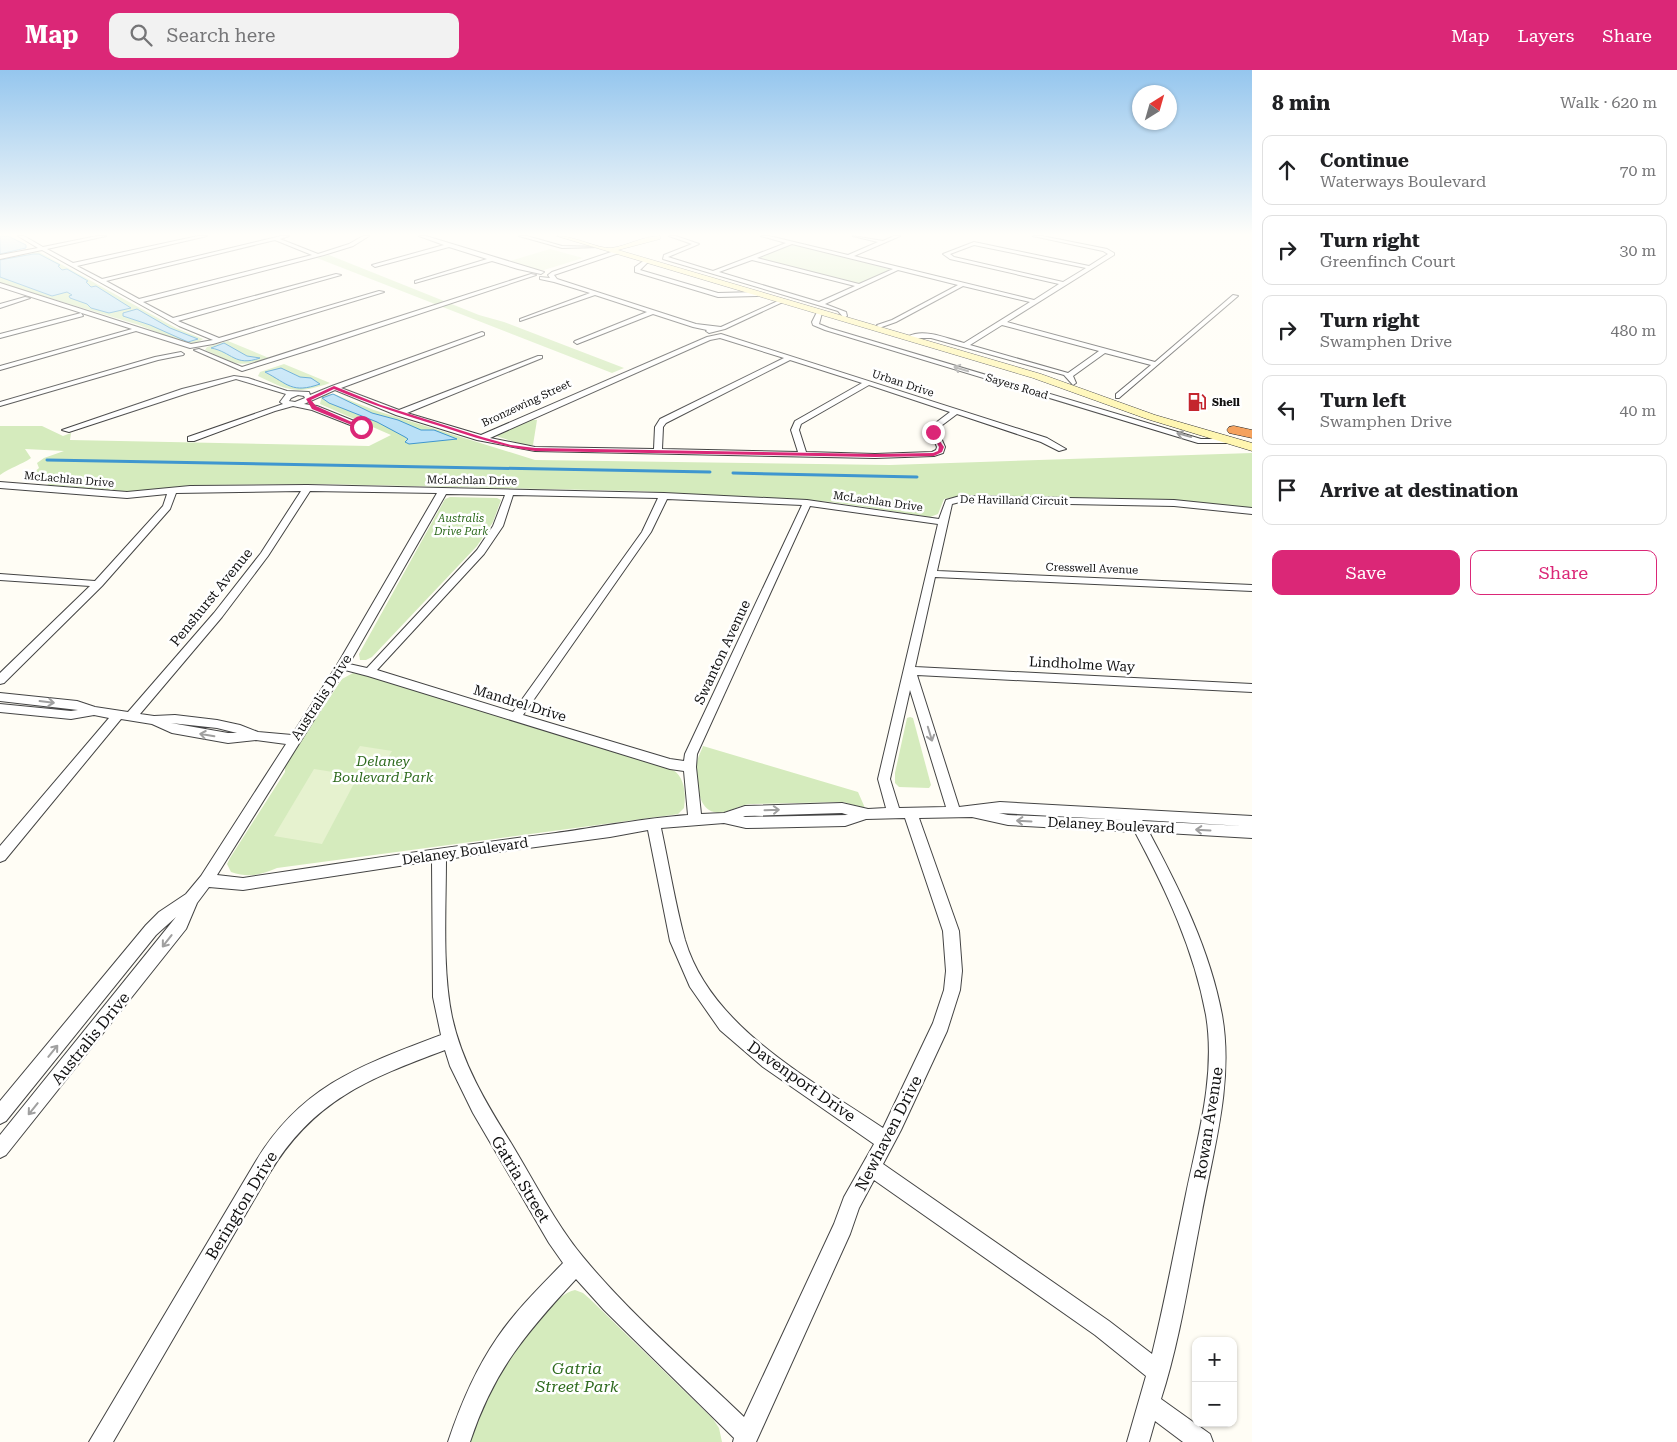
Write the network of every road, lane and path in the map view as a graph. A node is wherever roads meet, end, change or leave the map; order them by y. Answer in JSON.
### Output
{"nodes":[{"id":1,"x":20,"y":300,"type":"edge"},
{"id":2,"x":33,"y":300,"type":"edge"},
{"id":3,"x":43,"y":300,"type":"edge"},
{"id":4,"x":143,"y":300,"type":"edge"},
{"id":5,"x":246,"y":300,"type":"edge"},
{"id":6,"x":354,"y":300,"type":"edge"},
{"id":7,"x":457,"y":300,"type":"edge"},
{"id":8,"x":466,"y":300,"type":"edge"},
{"id":9,"x":577,"y":300,"type":"edge"},
{"id":10,"x":617,"y":300,"type":"edge"},
{"id":11,"x":780,"y":300,"type":"edge"},
{"id":12,"x":782,"y":300,"type":"edge"},
{"id":13,"x":795,"y":300,"type":"edge"},
{"id":14,"x":834,"y":300,"type":"edge"},
{"id":15,"x":937,"y":300,"type":"edge"},
{"id":16,"x":1028,"y":300,"type":"edge"},
{"id":17,"x":1039,"y":300,"type":"edge"},
{"id":18,"x":1230,"y":300,"type":"edge"},
{"id":19,"x":139,"y":301,"type":"joint"},
{"id":20,"x":788,"y":302,"type":"junction"},
{"id":21,"x":1036,"y":302,"type":"junction"},
{"id":22,"x":0,"y":306,"type":"edge"},
{"id":23,"x":819,"y":308,"type":"junction"},
{"id":24,"x":653,"y":312,"type":"junction"},
{"id":25,"x":81,"y":315,"type":"junction"},
{"id":26,"x":844,"y":316,"type":"junction"},
{"id":27,"x":173,"y":320,"type":"junction"},
{"id":28,"x":522,"y":320,"type":"dead end"},
{"id":29,"x":1002,"y":323,"type":"junction"},
{"id":30,"x":695,"y":326,"type":"junction"},
{"id":31,"x":894,"y":326,"type":"junction"},
{"id":32,"x":876,"y":327,"type":"junction"},
{"id":33,"x":133,"y":331,"type":"junction"},
{"id":34,"x":707,"y":333,"type":"junction"},
{"id":35,"x":721,"y":333,"type":"junction"},
{"id":36,"x":482,"y":334,"type":"dead end"},
{"id":37,"x":0,"y":336,"type":"edge"},
{"id":38,"x":912,"y":336,"type":"junction"},
{"id":39,"x":215,"y":341,"type":"junction"},
{"id":40,"x":577,"y":342,"type":"dead end"},
{"id":41,"x":966,"y":345,"type":"junction"},
{"id":42,"x":194,"y":349,"type":"junction"},
{"id":43,"x":1105,"y":350,"type":"junction"},
{"id":44,"x":178,"y":351,"type":"junction"},
{"id":45,"x":540,"y":357,"type":"dead end"},
{"id":46,"x":790,"y":358,"type":"junction"},
{"id":47,"x":1155,"y":364,"type":"junction"},
{"id":48,"x":0,"y":368,"type":"edge"},
{"id":49,"x":241,"y":369,"type":"junction"},
{"id":50,"x":227,"y":374,"type":"junction"},
{"id":51,"x":250,"y":374,"type":"junction"},
{"id":52,"x":236,"y":378,"type":"junction"},
{"id":53,"x":1071,"y":379,"type":"junction"},
{"id":54,"x":256,"y":382,"type":"junction"},
{"id":55,"x":868,"y":383,"type":"junction"},
{"id":56,"x":199,"y":387,"type":"junction"},
{"id":57,"x":334,"y":388,"type":"junction"},
{"id":58,"x":277,"y":390,"type":"junction"},
{"id":59,"x":294,"y":394,"type":"junction"},
{"id":60,"x":1119,"y":396,"type":"junction"},
{"id":61,"x":307,"y":397,"type":"junction"},
{"id":62,"x":284,"y":399,"type":"junction"},
{"id":63,"x":0,"y":404,"type":"edge"},
{"id":64,"x":293,"y":404,"type":"junction"},
{"id":65,"x":314,"y":408,"type":"junction"},
{"id":66,"x":272,"y":409,"type":"junction"},
{"id":67,"x":956,"y":412,"type":"junction"},
{"id":68,"x":400,"y":413,"type":"junction"},
{"id":69,"x":66,"y":430,"type":"dead end"},
{"id":70,"x":363,"y":431,"type":"dead end"},
{"id":71,"x":1252,"y":435,"type":"edge"},
{"id":72,"x":1233,"y":436,"type":"junction"},
{"id":73,"x":480,"y":438,"type":"junction"},
{"id":74,"x":191,"y":439,"type":"dead end"},
{"id":75,"x":1252,"y":447,"type":"edge"},
{"id":76,"x":1062,"y":449,"type":"dead end"},
{"id":77,"x":658,"y":451,"type":"junction"},
{"id":78,"x":803,"y":454,"type":"junction"},
{"id":79,"x":0,"y":485,"type":"edge"},
{"id":80,"x":307,"y":488,"type":"junction"},
{"id":81,"x":172,"y":491,"type":"junction"},
{"id":82,"x":443,"y":491,"type":"junction"},
{"id":83,"x":510,"y":492,"type":"junction"},
{"id":84,"x":664,"y":496,"type":"junction"},
{"id":85,"x":807,"y":503,"type":"junction"},
{"id":86,"x":1252,"y":511,"type":"edge"},
{"id":87,"x":943,"y":522,"type":"junction"},
{"id":88,"x":931,"y":574,"type":"junction"},
{"id":89,"x":0,"y":577,"type":"edge"},
{"id":90,"x":98,"y":584,"type":"junction"},
{"id":91,"x":1252,"y":588,"type":"edge"},
{"id":92,"x":342,"y":666,"type":"junction"},
{"id":93,"x":910,"y":671,"type":"junction"},
{"id":94,"x":369,"y":672,"type":"junction"},
{"id":95,"x":0,"y":680,"type":"edge"},
{"id":96,"x":1252,"y":688,"type":"edge"},
{"id":97,"x":0,"y":697,"type":"edge"},
{"id":98,"x":901,"y":707,"type":"junction"},
{"id":99,"x":0,"y":708,"type":"edge"},
{"id":100,"x":922,"y":710,"type":"junction"},
{"id":101,"x":94,"y":711,"type":"junction"},
{"id":102,"x":124,"y":716,"type":"junction"},
{"id":103,"x":515,"y":717,"type":"junction"},
{"id":104,"x":294,"y":740,"type":"junction"},
{"id":105,"x":690,"y":767,"type":"junction"},
{"id":106,"x":954,"y":812,"type":"junction"},
{"id":107,"x":902,"y":813,"type":"junction"},
{"id":108,"x":695,"y":820,"type":"junction"},
{"id":109,"x":1136,"y":821,"type":"junction"},
{"id":110,"x":1252,"y":821,"type":"edge"},
{"id":111,"x":653,"y":823,"type":"junction"},
{"id":112,"x":1252,"y":832,"type":"edge"},
{"id":113,"x":439,"y":854,"type":"junction"},
{"id":114,"x":0,"y":856,"type":"edge"},
{"id":115,"x":206,"y":880,"type":"junction"},
{"id":116,"x":191,"y":899,"type":"junction"},
{"id":117,"x":450,"y":1040,"type":"junction"},
{"id":118,"x":0,"y":1115,"type":"edge"},
{"id":119,"x":886,"y":1141,"type":"junction"},
{"id":120,"x":0,"y":1149,"type":"edge"},
{"id":121,"x":872,"y":1167,"type":"junction"},
{"id":122,"x":576,"y":1264,"type":"junction"},
{"id":123,"x":1158,"y":1372,"type":"junction"},
{"id":124,"x":1149,"y":1403,"type":"junction"},
{"id":125,"x":746,"y":1439,"type":"edge"},
{"id":126,"x":100,"y":1442,"type":"edge"},
{"id":127,"x":459,"y":1442,"type":"edge"},
{"id":128,"x":1138,"y":1442,"type":"edge"},
{"id":129,"x":1202,"y":1442,"type":"edge"}],
"edges":[{"from":1,"to":22,"type":"street"},
{"from":2,"to":25,"type":"street"},
{"from":3,"to":42,"type":"street"},
{"from":4,"to":19,"type":"street"},
{"from":5,"to":27,"type":"street"},
{"from":6,"to":39,"type":"street"},
{"from":7,"to":49,"type":"street"},
{"from":8,"to":51,"type":"street"},
{"from":9,"to":28,"type":"street"},
{"from":10,"to":24,"type":"street","name":"Urban Drive"},
{"from":11,"to":20,"type":"main road","name":"Sayers Road"},
{"from":12,"to":20,"type":"main road","name":"Sayers Road"},
{"from":13,"to":23,"type":"street","name":"Sayers Road"},
{"from":14,"to":23,"type":"street"},
{"from":15,"to":31,"type":"street"},
{"from":16,"to":21,"type":"street"},
{"from":17,"to":21,"type":"street"},
{"from":18,"to":47,"type":"street"},
{"from":19,"to":27,"type":"street"},
{"from":20,"to":23,"type":"main road","name":"Sayers Road"},
{"from":20,"to":26,"type":"main road","name":"Sayers Road"},
{"from":20,"to":35,"type":"street","name":"Bronzewing Street"},
{"from":20,"to":35,"type":"street","name":"Bronzewing Street"},
{"from":21,"to":29,"type":"street"},
{"from":23,"to":26,"type":"street","name":"Sayers Road"},
{"from":23,"to":32,"type":"main road","name":"Sayers Road"},
{"from":72,"to":23,"type":"street","name":"Sayers Road","one_way":true},
{"from":24,"to":30,"type":"street","name":"Urban Drive"},
{"from":24,"to":40,"type":"street"},
{"from":25,"to":33,"type":"street"},
{"from":25,"to":37,"type":"street"},
{"from":26,"to":32,"type":"main road","name":"Sayers Road"},
{"from":27,"to":39,"type":"street"},
{"from":29,"to":41,"type":"street"},
{"from":29,"to":43,"type":"street"},
{"from":30,"to":34,"type":"street","name":"Urban Drive"},
{"from":30,"to":35,"type":"street","name":"Urban Drive"},
{"from":31,"to":32,"type":"main road","name":"Sayers Road"},
{"from":31,"to":38,"type":"main road","name":"Sayers Road"},
{"from":32,"to":72,"type":"main road","name":"Sayers Road"},
{"from":33,"to":44,"type":"street"},
{"from":33,"to":48,"type":"street"},
{"from":34,"to":35,"type":"street","name":"Urban Drive"},
{"from":34,"to":73,"type":"street","name":"Bronzewing Street"},
{"from":35,"to":46,"type":"street","name":"Urban Drive"},
{"from":35,"to":73,"type":"street","name":"Bronzewing Street"},
{"from":36,"to":57,"type":"street"},
{"from":38,"to":41,"type":"street","name":"Sayers Road"},
{"from":38,"to":53,"type":"main road","name":"Sayers Road"},
{"from":39,"to":42,"type":"street"},
{"from":41,"to":53,"type":"street","name":"Sayers Road"},
{"from":42,"to":44,"type":"street"},
{"from":42,"to":49,"type":"street"},
{"from":42,"to":50,"type":"street"},
{"from":43,"to":47,"type":"street"},
{"from":43,"to":53,"type":"street"},
{"from":44,"to":63,"type":"street"},
{"from":45,"to":68,"type":"street"},
{"from":46,"to":55,"type":"street","name":"Urban Drive"},
{"from":46,"to":77,"type":"street"},
{"from":47,"to":60,"type":"street"},
{"from":49,"to":50,"type":"street"},
{"from":49,"to":51,"type":"street"},
{"from":50,"to":52,"type":"street"},
{"from":50,"to":56,"type":"street"},
{"from":51,"to":52,"type":"street"},
{"from":51,"to":54,"type":"street"},
{"from":52,"to":54,"type":"street"},
{"from":52,"to":56,"type":"street"},
{"from":53,"to":60,"type":"main road","name":"Sayers Road"},
{"from":54,"to":58,"type":"street"},
{"from":55,"to":67,"type":"street","name":"Urban Drive"},
{"from":55,"to":78,"type":"street"},
{"from":56,"to":69,"type":"street"},
{"from":57,"to":61,"type":"street"},
{"from":57,"to":68,"type":"street"},
{"from":58,"to":59,"type":"street"},
{"from":58,"to":62,"type":"street"},
{"from":59,"to":61,"type":"street"},
{"from":59,"to":62,"type":"street"},
{"from":60,"to":72,"type":"main road","name":"Sayers Road"},
{"from":61,"to":64,"type":"street"},
{"from":61,"to":65,"type":"street"},
{"from":62,"to":64,"type":"street"},
{"from":62,"to":66,"type":"street"},
{"from":64,"to":65,"type":"street"},
{"from":64,"to":66,"type":"street"},
{"from":65,"to":70,"type":"street"},
{"from":66,"to":74,"type":"street"},
{"from":67,"to":76,"type":"street","name":"Urban Drive"},
{"from":67,"to":78,"type":"street"},
{"from":68,"to":73,"type":"street"},
{"from":71,"to":72,"type":"highway"},
{"from":72,"to":75,"type":"main road","name":"Sayers Road"},
{"from":73,"to":77,"type":"street"},
{"from":77,"to":78,"type":"street"},
{"from":79,"to":81,"type":"street","name":"McLachlan Drive"},
{"from":80,"to":81,"type":"street","name":"McLachlan Drive"},
{"from":80,"to":82,"type":"street","name":"McLachlan Drive"},
{"from":80,"to":102,"type":"street","name":"Penshurst Avenue"},
{"from":81,"to":90,"type":"street"},
{"from":82,"to":83,"type":"street","name":"McLachlan Drive"},
{"from":82,"to":92,"type":"street","name":"Australis Drive"},
{"from":83,"to":84,"type":"street","name":"McLachlan Drive"},
{"from":83,"to":94,"type":"street"},
{"from":84,"to":85,"type":"street","name":"McLachlan Drive"},
{"from":84,"to":103,"type":"street"},
{"from":85,"to":87,"type":"street","name":"McLachlan Drive"},
{"from":85,"to":105,"type":"street","name":"Swanton Avenue"},
{"from":86,"to":87,"type":"street","name":"De Havilland Circuit"},
{"from":87,"to":88,"type":"street","name":"De Havilland Circuit"},
{"from":88,"to":91,"type":"street","name":"Cresswell Avenue"},
{"from":88,"to":93,"type":"street","name":"De Havilland Circuit"},
{"from":89,"to":90,"type":"street"},
{"from":90,"to":95,"type":"street"},
{"from":92,"to":94,"type":"street","name":"Mandrel Drive"},
{"from":92,"to":104,"type":"street","name":"Australis Drive"},
{"from":93,"to":96,"type":"street","name":"Lindholme Way"},
{"from":93,"to":98,"type":"street","name":"De Havilland Circuit"},
{"from":93,"to":100,"type":"street","name":"De Havilland Circuit"},
{"from":94,"to":103,"type":"street","name":"Mandrel Drive"},
{"from":97,"to":101,"type":"street","one_way":true},
{"from":98,"to":100,"type":"street"},
{"from":98,"to":107,"type":"street","name":"De Havilland Circuit"},
{"from":99,"to":101,"type":"street"},
{"from":100,"to":106,"type":"street","name":"De Havilland Circuit","one_way":true},
{"from":101,"to":102,"type":"street"},
{"from":102,"to":104,"type":"street"},
{"from":102,"to":114,"type":"street","name":"Penshurst Avenue"},
{"from":103,"to":105,"type":"street","name":"Mandrel Drive"},
{"from":104,"to":115,"type":"street","name":"Australis Drive"},
{"from":105,"to":108,"type":"street","name":"Swanton Avenue"},
{"from":106,"to":107,"type":"street","name":"Delaney Boulevard"},
{"from":106,"to":109,"type":"street","name":"Delaney Boulevard"},
{"from":107,"to":108,"type":"street","name":"Delaney Boulevard"},
{"from":107,"to":119,"type":"street","name":"Newhaven Drive"},
{"from":108,"to":111,"type":"street","name":"Delaney Boulevard"},
{"from":109,"to":110,"type":"street","name":"Delaney Boulevard"},
{"from":112,"to":109,"type":"street","name":"Delaney Boulevard","one_way":true},
{"from":109,"to":123,"type":"street","name":"Rowan Avenue"},
{"from":111,"to":113,"type":"street","name":"Delaney Boulevard"},
{"from":111,"to":119,"type":"street","name":"Davenport Drive"},
{"from":113,"to":115,"type":"street","name":"Delaney Boulevard"},
{"from":113,"to":117,"type":"street","name":"Gatria Street"},
{"from":115,"to":116,"type":"street","name":"Australis Drive"},
{"from":118,"to":116,"type":"street","name":"Australis Drive","one_way":true},
{"from":116,"to":120,"type":"street","name":"Australis Drive","one_way":true},
{"from":117,"to":122,"type":"street","name":"Gatria Street"},
{"from":117,"to":126,"type":"street","name":"Berington Drive"},
{"from":119,"to":121,"type":"street","name":"Newhaven Drive"},
{"from":121,"to":123,"type":"street"},
{"from":121,"to":125,"type":"street","name":"Newhaven Drive"},
{"from":122,"to":125,"type":"street","name":"Gatria Street"},
{"from":122,"to":127,"type":"street"},
{"from":123,"to":124,"type":"street","name":"Rowan Avenue"},
{"from":124,"to":128,"type":"street","name":"Rowan Avenue"},
{"from":124,"to":129,"type":"street"}]}
